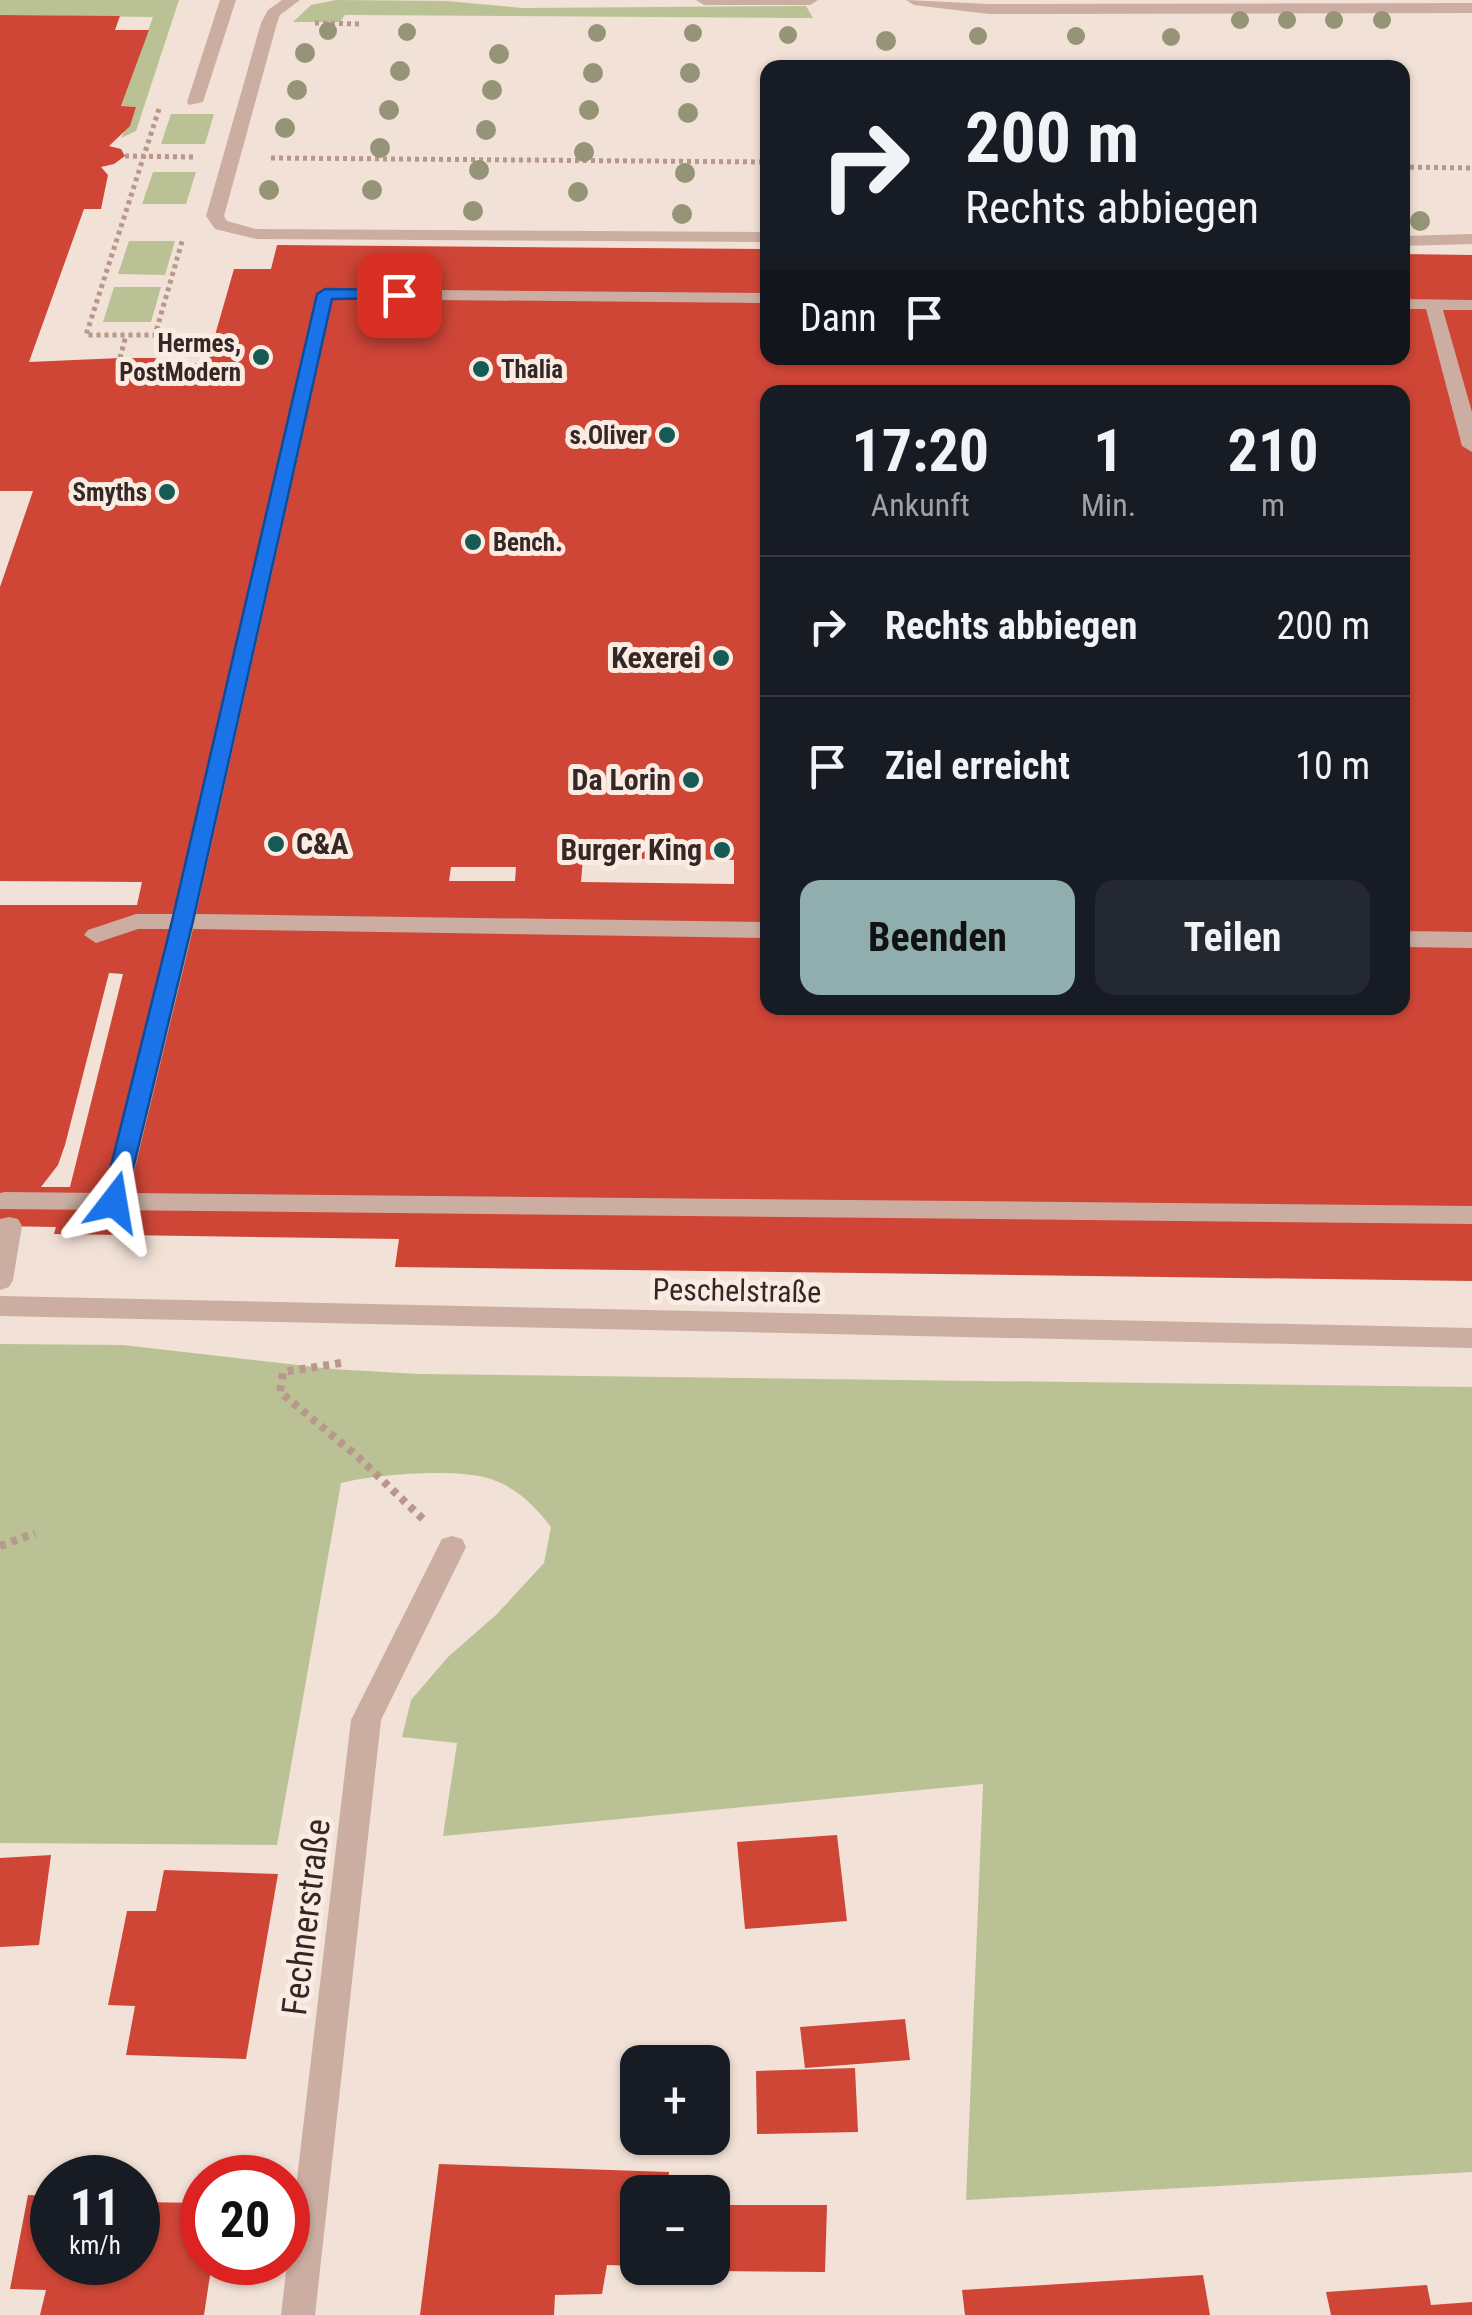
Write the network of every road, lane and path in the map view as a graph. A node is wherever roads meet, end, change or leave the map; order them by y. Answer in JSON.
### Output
{"nodes":[{"id":1,"x":228,"y":0,"type":"edge"},
{"id":2,"x":292,"y":0,"type":"edge"},
{"id":3,"x":704,"y":0,"type":"edge"},
{"id":4,"x":810,"y":0,"type":"edge"},
{"id":5,"x":914,"y":0,"type":"edge"},
{"id":6,"x":1472,"y":8,"type":"edge"},
{"id":7,"x":195,"y":102,"type":"dead end"},
{"id":8,"x":161,"y":104,"type":"dead end"},
{"id":9,"x":125,"y":156,"type":"dead end"},
{"id":10,"x":142,"y":156,"type":"junction"},
{"id":11,"x":230,"y":158,"type":"junction"},
{"id":12,"x":760,"y":162,"type":"edge"},
{"id":13,"x":1410,"y":167,"type":"edge"},
{"id":14,"x":1472,"y":168,"type":"edge"},
{"id":15,"x":184,"y":235,"type":"dead end"},
{"id":16,"x":760,"y":237,"type":"edge"},
{"id":17,"x":1472,"y":239,"type":"edge"},
{"id":18,"x":1410,"y":241,"type":"edge"},
{"id":19,"x":760,"y":298,"type":"edge"},
{"id":20,"x":1410,"y":304,"type":"edge"},
{"id":21,"x":1433,"y":304,"type":"junction"},
{"id":22,"x":1472,"y":305,"type":"edge"},
{"id":23,"x":126,"y":336,"type":"junction"},
{"id":24,"x":120,"y":358,"type":"dead end"},
{"id":25,"x":1472,"y":446,"type":"edge"},
{"id":26,"x":183,"y":921,"type":"junction"},
{"id":27,"x":760,"y":930,"type":"edge"},
{"id":28,"x":96,"y":936,"type":"dead end"},
{"id":29,"x":1410,"y":939,"type":"edge"},
{"id":30,"x":1472,"y":940,"type":"edge"},
{"id":31,"x":114,"y":1202,"type":"junction"},
{"id":32,"x":1472,"y":1215,"type":"edge"},
{"id":33,"x":0,"y":1280,"type":"edge"},
{"id":34,"x":0,"y":1306,"type":"edge"},
{"id":35,"x":1472,"y":1338,"type":"edge"},
{"id":36,"x":341,"y":1363,"type":"dead end"},
{"id":37,"x":35,"y":1533,"type":"dead end"},
{"id":38,"x":0,"y":1546,"type":"edge"},
{"id":39,"x":452,"y":1547,"type":"joint"},
{"id":40,"x":298,"y":2315,"type":"edge"}],
"edges":[{"from":1,"to":7,"type":"street"},
{"from":2,"to":11,"type":"street"},
{"from":3,"to":4,"type":"street"},
{"from":5,"to":6,"type":"street"},
{"from":8,"to":10,"type":"path"},
{"from":9,"to":10,"type":"path"},
{"from":10,"to":11,"type":"path"},
{"from":10,"to":23,"type":"path"},
{"from":11,"to":12,"type":"path"},
{"from":11,"to":16,"type":"street"},
{"from":13,"to":14,"type":"path"},
{"from":15,"to":23,"type":"path"},
{"from":17,"to":18,"type":"street"},
{"from":19,"to":26,"type":"street"},
{"from":20,"to":21,"type":"street"},
{"from":21,"to":22,"type":"street"},
{"from":21,"to":25,"type":"street"},
{"from":23,"to":24,"type":"path"},
{"from":26,"to":27,"type":"street"},
{"from":26,"to":28,"type":"street"},
{"from":26,"to":31,"type":"street"},
{"from":29,"to":30,"type":"street"},
{"from":31,"to":32,"type":"street"},
{"from":31,"to":33,"type":"street"},
{"from":34,"to":35,"type":"street","name":"Peschelstraße"},
{"from":36,"to":39,"type":"path"},
{"from":37,"to":38,"type":"path"},
{"from":39,"to":40,"type":"street","name":"Fechnerstraße"}]}
